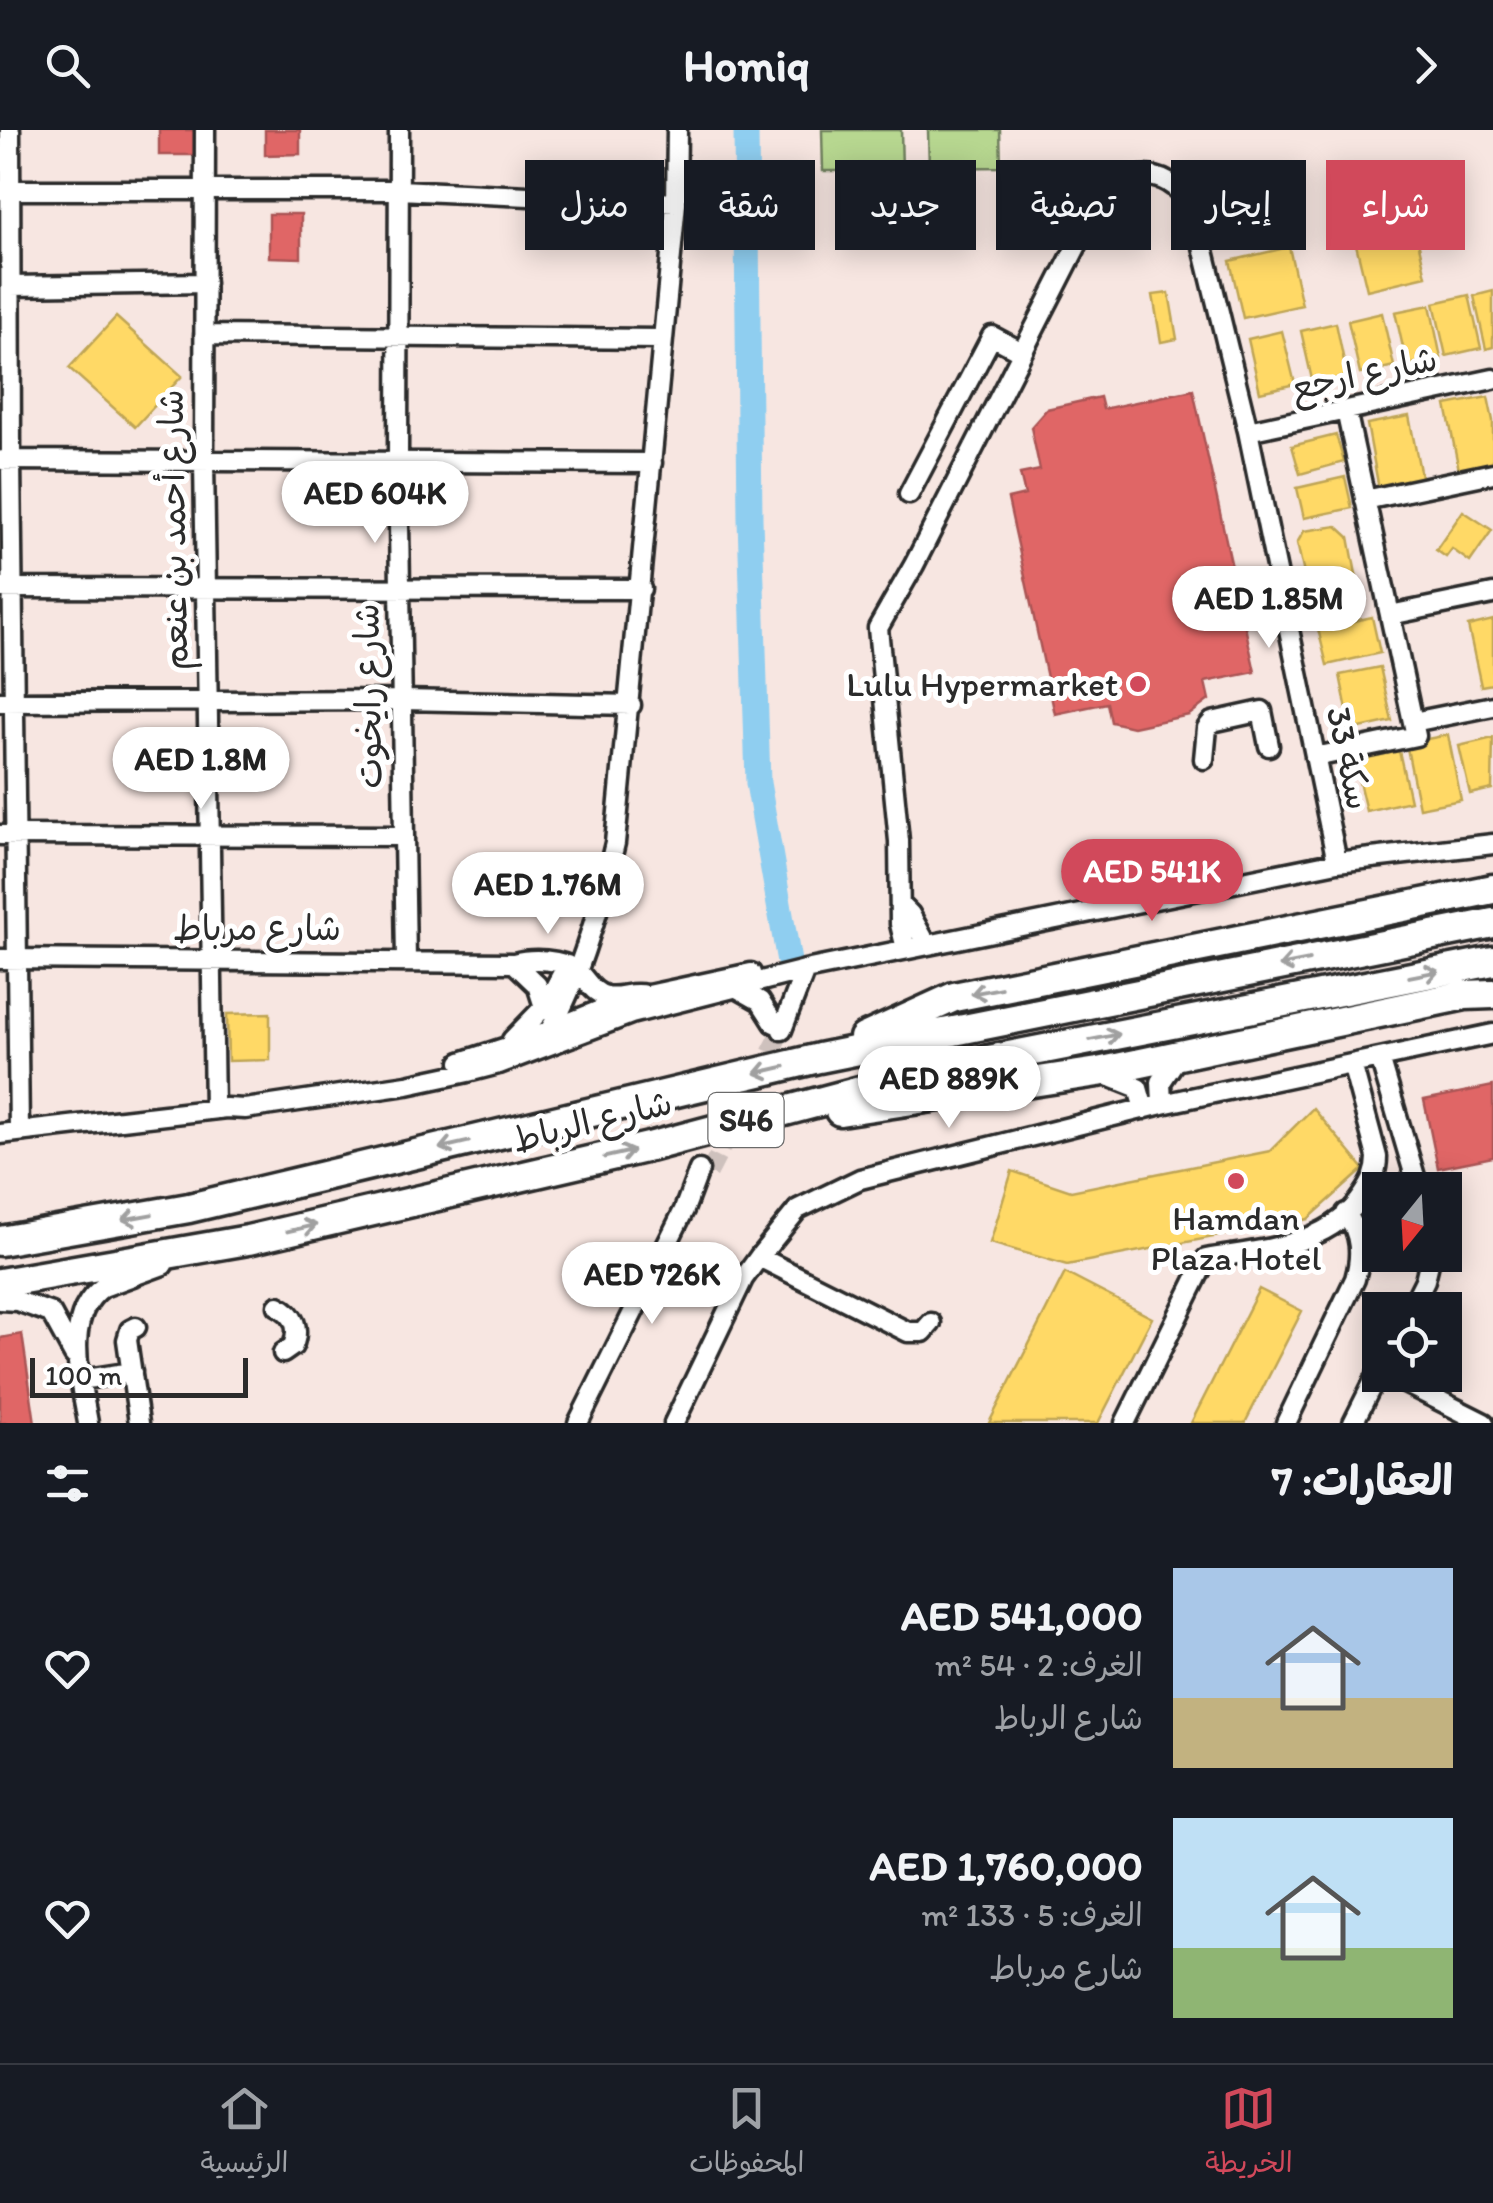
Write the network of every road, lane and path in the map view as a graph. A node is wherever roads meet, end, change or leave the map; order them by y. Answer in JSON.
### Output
{"nodes":[{"id":1,"x":10,"y":130,"type":"edge"},
{"id":2,"x":205,"y":130,"type":"edge"},
{"id":3,"x":399,"y":130,"type":"edge"},
{"id":4,"x":677,"y":130,"type":"edge"},
{"id":5,"x":5,"y":190,"type":"edge"},
{"id":6,"x":205,"y":190,"type":"junction"},
{"id":7,"x":399,"y":190,"type":"junction"},
{"id":8,"x":676,"y":204,"type":"junction"},
{"id":9,"x":205,"y":283,"type":"junction"},
{"id":10,"x":11,"y":286,"type":"junction"},
{"id":11,"x":204,"y":335,"type":"junction"},
{"id":12,"x":398,"y":336,"type":"junction"},
{"id":13,"x":6,"y":339,"type":"edge"},
{"id":14,"x":661,"y":339,"type":"junction"},
{"id":15,"x":1022,"y":352,"type":"junction"},
{"id":16,"x":1493,"y":379,"type":"edge"},
{"id":17,"x":1346,"y":410,"type":"junction"},
{"id":18,"x":1248,"y":431,"type":"junction"},
{"id":19,"x":5,"y":460,"type":"edge"},
{"id":20,"x":204,"y":461,"type":"junction"},
{"id":21,"x":398,"y":462,"type":"junction"},
{"id":22,"x":652,"y":463,"type":"junction"},
{"id":23,"x":1493,"y":473,"type":"edge"},
{"id":24,"x":910,"y":494,"type":"dead end"},
{"id":25,"x":1366,"y":500,"type":"junction"},
{"id":26,"x":6,"y":588,"type":"edge"},
{"id":27,"x":205,"y":588,"type":"junction"},
{"id":28,"x":400,"y":589,"type":"junction"},
{"id":29,"x":642,"y":590,"type":"junction"},
{"id":30,"x":1493,"y":594,"type":"edge"},
{"id":31,"x":1390,"y":615,"type":"junction"},
{"id":32,"x":402,"y":700,"type":"junction"},
{"id":33,"x":208,"y":701,"type":"junction"},
{"id":34,"x":8,"y":702,"type":"edge"},
{"id":35,"x":631,"y":705,"type":"junction"},
{"id":36,"x":1493,"y":706,"type":"edge"},
{"id":37,"x":1413,"y":722,"type":"junction"},
{"id":38,"x":1268,"y":746,"type":"dead end"},
{"id":39,"x":1316,"y":757,"type":"junction"},
{"id":40,"x":1204,"y":759,"type":"dead end"},
{"id":41,"x":8,"y":835,"type":"edge"},
{"id":42,"x":208,"y":836,"type":"junction"},
{"id":43,"x":402,"y":836,"type":"junction"},
{"id":44,"x":1493,"y":844,"type":"edge"},
{"id":45,"x":1337,"y":862,"type":"junction"},
{"id":46,"x":1493,"y":889,"type":"edge"},
{"id":47,"x":900,"y":906,"type":"junction"},
{"id":48,"x":1493,"y":923,"type":"edge"},
{"id":49,"x":927,"y":945,"type":"junction"},
{"id":50,"x":906,"y":949,"type":"junction"},
{"id":51,"x":8,"y":959,"type":"edge"},
{"id":52,"x":211,"y":960,"type":"junction"},
{"id":53,"x":1493,"y":960,"type":"edge"},
{"id":54,"x":406,"y":961,"type":"junction"},
{"id":55,"x":514,"y":962,"type":"junction"},
{"id":56,"x":571,"y":968,"type":"junction"},
{"id":57,"x":798,"y":972,"type":"junction"},
{"id":58,"x":736,"y":988,"type":"junction"},
{"id":59,"x":1484,"y":993,"type":"edge"},
{"id":60,"x":645,"y":995,"type":"junction"},
{"id":61,"x":545,"y":1006,"type":"junction"},
{"id":62,"x":559,"y":1034,"type":"junction"},
{"id":63,"x":1493,"y":1034,"type":"edge"},
{"id":64,"x":494,"y":1052,"type":"junction"},
{"id":65,"x":1181,"y":1053,"type":"junction"},
{"id":66,"x":818,"y":1058,"type":"junction"},
{"id":67,"x":1380,"y":1058,"type":"junction"},
{"id":68,"x":1352,"y":1064,"type":"junction"},
{"id":69,"x":1098,"y":1072,"type":"junction"},
{"id":70,"x":1153,"y":1107,"type":"junction"},
{"id":71,"x":220,"y":1109,"type":"junction"},
{"id":72,"x":768,"y":1114,"type":"junction"},
{"id":73,"x":10,"y":1132,"type":"edge"},
{"id":74,"x":704,"y":1172,"type":"tunnel mouth"},
{"id":75,"x":1414,"y":1172,"type":"edge"},
{"id":76,"x":1346,"y":1214,"type":"junction"},
{"id":77,"x":0,"y":1240,"type":"edge"},
{"id":78,"x":248,"y":1240,"type":"junction"},
{"id":79,"x":759,"y":1257,"type":"junction"},
{"id":80,"x":0,"y":1284,"type":"edge"},
{"id":81,"x":0,"y":1300,"type":"edge"},
{"id":82,"x":278,"y":1306,"type":"dead end"},
{"id":83,"x":931,"y":1322,"type":"dead end"},
{"id":84,"x":136,"y":1327,"type":"dead end"},
{"id":85,"x":283,"y":1353,"type":"dead end"},
{"id":86,"x":79,"y":1372,"type":"junction"},
{"id":87,"x":132,"y":1372,"type":"junction"},
{"id":88,"x":1368,"y":1392,"type":"edge"},
{"id":89,"x":1423,"y":1392,"type":"edge"},
{"id":90,"x":88,"y":1423,"type":"edge"},
{"id":91,"x":139,"y":1423,"type":"edge"},
{"id":92,"x":578,"y":1423,"type":"edge"},
{"id":93,"x":674,"y":1423,"type":"edge"},
{"id":94,"x":1125,"y":1423,"type":"edge"},
{"id":95,"x":1286,"y":1423,"type":"edge"},
{"id":96,"x":1352,"y":1423,"type":"edge"},
{"id":97,"x":1484,"y":1423,"type":"edge"}],
"edges":[{"from":1,"to":5,"type":"street"},
{"from":2,"to":6,"type":"street","name":"شارع أحمد بن عنعم"},
{"from":3,"to":7,"type":"street","name":"شارع رايخوت"},
{"from":4,"to":8,"type":"street"},
{"from":5,"to":6,"type":"street"},
{"from":5,"to":10,"type":"street"},
{"from":6,"to":7,"type":"street"},
{"from":6,"to":9,"type":"street","name":"شارع أحمد بن عنعم"},
{"from":7,"to":8,"type":"street"},
{"from":7,"to":12,"type":"street","name":"شارع رايخوت"},
{"from":8,"to":14,"type":"street"},
{"from":9,"to":10,"type":"street"},
{"from":9,"to":11,"type":"street","name":"شارع أحمد بن عنعم"},
{"from":10,"to":13,"type":"street"},
{"from":11,"to":12,"type":"street"},
{"from":11,"to":20,"type":"street","name":"شارع أحمد بن عنعم"},
{"from":12,"to":14,"type":"street"},
{"from":12,"to":21,"type":"street","name":"شارع رايخوت"},
{"from":13,"to":19,"type":"street"},
{"from":14,"to":22,"type":"street"},
{"from":15,"to":18,"type":"street","name":"سكة 33"},
{"from":15,"to":24,"type":"street"},
{"from":15,"to":47,"type":"street","name":"سكة 33"},
{"from":16,"to":17,"type":"street","name":"شارع ارجع"},
{"from":17,"to":18,"type":"street","name":"شارع ارجع"},
{"from":17,"to":25,"type":"street"},
{"from":18,"to":39,"type":"street","name":"سكة 33"},
{"from":19,"to":20,"type":"street"},
{"from":19,"to":26,"type":"street"},
{"from":20,"to":21,"type":"street"},
{"from":20,"to":27,"type":"street","name":"شارع أحمد بن عنعم"},
{"from":21,"to":22,"type":"street"},
{"from":21,"to":28,"type":"street","name":"شارع رايخوت"},
{"from":22,"to":29,"type":"street"},
{"from":23,"to":25,"type":"street"},
{"from":25,"to":31,"type":"street"},
{"from":26,"to":27,"type":"street"},
{"from":26,"to":34,"type":"street"},
{"from":27,"to":28,"type":"street"},
{"from":27,"to":33,"type":"street","name":"شارع أحمد بن عنعم"},
{"from":28,"to":29,"type":"street"},
{"from":28,"to":32,"type":"street","name":"شارع رايخوت"},
{"from":29,"to":35,"type":"street"},
{"from":30,"to":31,"type":"street"},
{"from":31,"to":37,"type":"street"},
{"from":32,"to":33,"type":"street"},
{"from":32,"to":35,"type":"street"},
{"from":32,"to":43,"type":"street","name":"شارع رايخوت"},
{"from":33,"to":34,"type":"street"},
{"from":33,"to":42,"type":"street","name":"شارع أحمد بن عنعم"},
{"from":34,"to":41,"type":"street"},
{"from":35,"to":56,"type":"street"},
{"from":36,"to":37,"type":"street"},
{"from":37,"to":39,"type":"street"},
{"from":38,"to":40,"type":"street"},
{"from":39,"to":45,"type":"street","name":"سكة 33"},
{"from":41,"to":42,"type":"street"},
{"from":41,"to":51,"type":"street"},
{"from":42,"to":43,"type":"street"},
{"from":42,"to":52,"type":"street","name":"شارع أحمد بن عنعم"},
{"from":43,"to":54,"type":"street","name":"شارع رايخوت"},
{"from":44,"to":45,"type":"street"},
{"from":45,"to":49,"type":"street"},
{"from":46,"to":66,"type":"highway","one_way":true},
{"from":47,"to":49,"type":"street"},
{"from":47,"to":50,"type":"street","name":"سكة 33"},
{"from":48,"to":66,"type":"highway","name":"شارع الرباط","number":"S46","one_way":true},
{"from":49,"to":50,"type":"street"},
{"from":50,"to":57,"type":"street"},
{"from":51,"to":52,"type":"street","name":"شارع مرباط"},
{"from":51,"to":73,"type":"street"},
{"from":52,"to":54,"type":"street","name":"شارع مرباط"},
{"from":52,"to":71,"type":"street","name":"شارع أحمد بن عنعم"},
{"from":72,"to":53,"type":"highway","name":"شارع الرباط","number":"S46","one_way":true},
{"from":54,"to":55,"type":"street","name":"شارع مرباط"},
{"from":55,"to":56,"type":"street","name":"شارع مرباط"},
{"from":55,"to":61,"type":"street"},
{"from":56,"to":60,"type":"street"},
{"from":56,"to":61,"type":"street"},
{"from":56,"to":62,"type":"street"},
{"from":57,"to":58,"type":"street"},
{"from":57,"to":58,"type":"street"},
{"from":57,"to":60,"type":"street"},
{"from":58,"to":62,"type":"street"},
{"from":59,"to":65,"type":"highway"},
{"from":60,"to":62,"type":"street"},
{"from":61,"to":62,"type":"street"},
{"from":61,"to":64,"type":"street"},
{"from":62,"to":64,"type":"street"},
{"from":62,"to":71,"type":"street"},
{"from":63,"to":67,"type":"street"},
{"from":64,"to":71,"type":"street"},
{"from":65,"to":69,"type":"highway"},
{"from":65,"to":70,"type":"street"},
{"from":66,"to":77,"type":"highway","name":"شارع الرباط","number":"S46","one_way":true},
{"from":67,"to":68,"type":"street"},
{"from":67,"to":75,"type":"street"},
{"from":68,"to":70,"type":"street"},
{"from":68,"to":76,"type":"street"},
{"from":69,"to":70,"type":"street"},
{"from":69,"to":72,"type":"highway"},
{"from":70,"to":79,"type":"street"},
{"from":71,"to":73,"type":"street"},
{"from":78,"to":72,"type":"highway","name":"شارع الرباط","number":"S46","one_way":true},
{"from":74,"to":92,"type":"street"},
{"from":76,"to":94,"type":"street"},
{"from":76,"to":95,"type":"street"},
{"from":78,"to":80,"type":"highway","name":"شارع الرباط","number":"S46"},
{"from":78,"to":86,"type":"street"},
{"from":79,"to":83,"type":"street"},
{"from":79,"to":93,"type":"street"},
{"from":81,"to":86,"type":"street"},
{"from":82,"to":85,"type":"street"},
{"from":84,"to":87,"type":"street"},
{"from":86,"to":87,"type":"street"},
{"from":86,"to":90,"type":"street"},
{"from":87,"to":91,"type":"street"},
{"from":88,"to":96,"type":"street"},
{"from":89,"to":97,"type":"street"}]}
